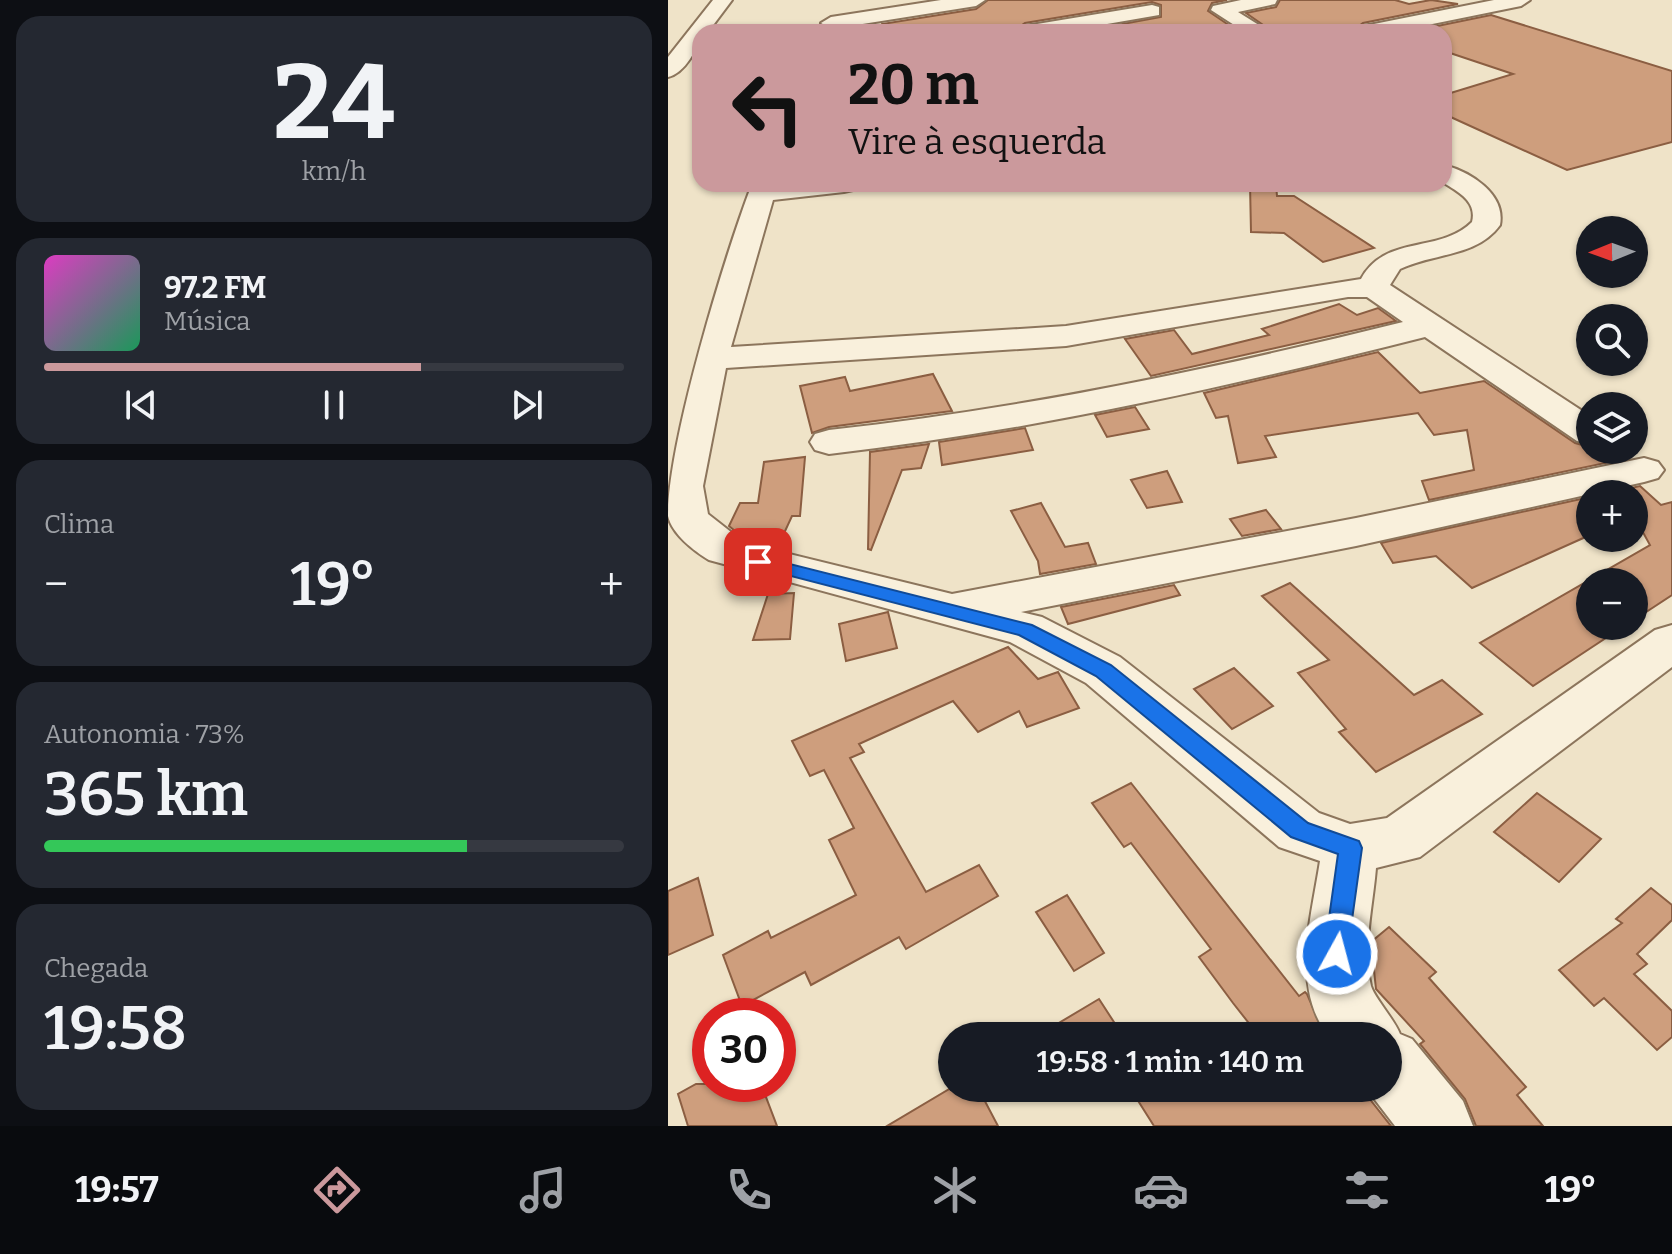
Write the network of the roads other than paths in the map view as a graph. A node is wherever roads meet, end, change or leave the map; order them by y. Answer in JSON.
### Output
{"nodes":[{"id":1,"x":723,"y":0,"type":"edge"},
{"id":2,"x":842,"y":0,"type":"edge"},
{"id":3,"x":976,"y":0,"type":"edge"},
{"id":4,"x":1268,"y":0,"type":"edge"},
{"id":5,"x":1521,"y":0,"type":"edge"},
{"id":6,"x":1152,"y":11,"type":"dead end"},
{"id":7,"x":704,"y":24,"type":"edge"},
{"id":8,"x":831,"y":24,"type":"edge"},
{"id":9,"x":850,"y":24,"type":"edge"},
{"id":10,"x":1073,"y":24,"type":"edge"},
{"id":11,"x":1245,"y":24,"type":"edge"},
{"id":12,"x":1403,"y":24,"type":"edge"},
{"id":13,"x":692,"y":39,"type":"edge"},
{"id":14,"x":669,"y":68,"type":"edge"},
{"id":15,"x":1452,"y":178,"type":"edge"},
{"id":16,"x":762,"y":192,"type":"edge"},
{"id":17,"x":1374,"y":288,"type":"junction"},
{"id":18,"x":1432,"y":325,"type":"junction"},
{"id":19,"x":711,"y":359,"type":"junction"},
{"id":20,"x":1576,"y":423,"type":"edge"},
{"id":21,"x":829,"y":442,"type":"dead end"},
{"id":22,"x":1644,"y":468,"type":"edge"},
{"id":23,"x":676,"y":515,"type":"edge"},
{"id":24,"x":948,"y":610,"type":"junction"},
{"id":25,"x":1666,"y":655,"type":"edge"},
{"id":26,"x":1350,"y":848,"type":"junction"},
{"id":27,"x":1357,"y":1022,"type":"edge"},
{"id":28,"x":1402,"y":1080,"type":"edge"},
{"id":29,"x":1438,"y":1126,"type":"edge"}],
"edges":[{"from":1,"to":7,"type":"street"},
{"from":2,"to":8,"type":"street"},
{"from":3,"to":9,"type":"street"},
{"from":4,"to":11,"type":"street"},
{"from":5,"to":12,"type":"street"},
{"from":6,"to":10,"type":"street"},
{"from":13,"to":14,"type":"street"},
{"from":15,"to":17,"type":"street"},
{"from":16,"to":19,"type":"street"},
{"from":17,"to":18,"type":"street"},
{"from":17,"to":19,"type":"street"},
{"from":18,"to":20,"type":"street"},
{"from":18,"to":21,"type":"street"},
{"from":19,"to":23,"type":"street"},
{"from":22,"to":24,"type":"street"},
{"from":23,"to":24,"type":"street"},
{"from":24,"to":26,"type":"street"},
{"from":25,"to":26,"type":"street"},
{"from":26,"to":27,"type":"street"},
{"from":28,"to":29,"type":"street"}]}
